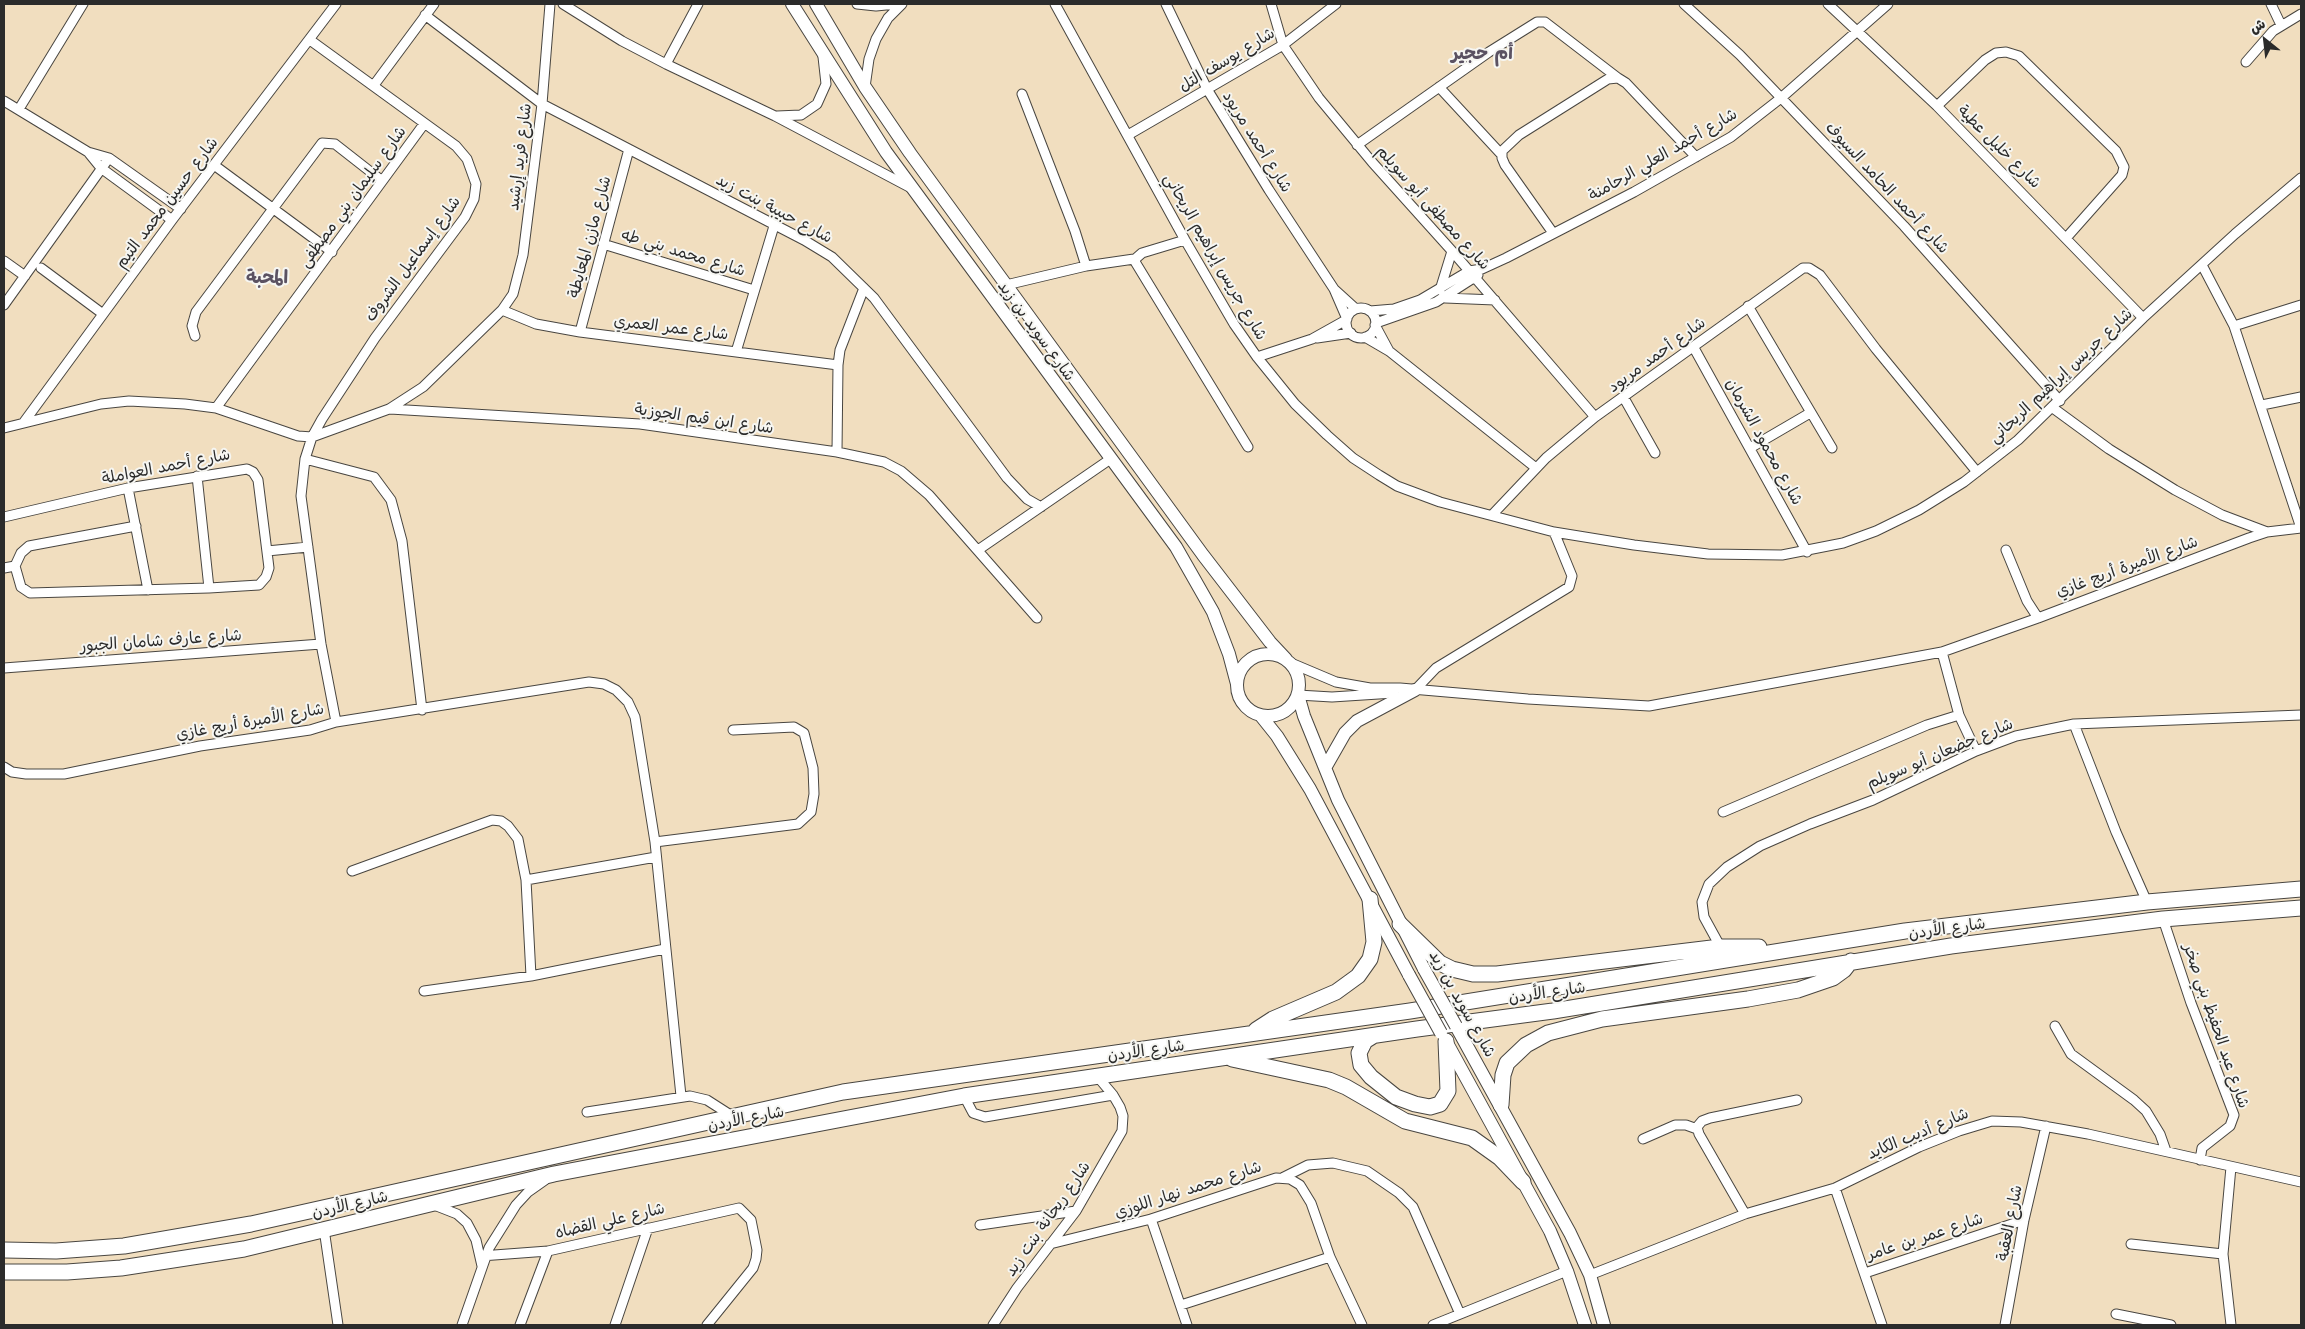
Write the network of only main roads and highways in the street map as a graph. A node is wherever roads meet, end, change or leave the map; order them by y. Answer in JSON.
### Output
{"nodes":[{"id":1,"x":792,"y":4,"type":"edge"},
{"id":2,"x":816,"y":4,"type":"edge"},
{"id":3,"x":1289,"y":661,"type":"junction"},
{"id":4,"x":1237,"y":684,"type":"junction"},
{"id":5,"x":1415,"y":690,"type":"road end"},
{"id":6,"x":1298,"y":695,"type":"junction"},
{"id":7,"x":1261,"y":716,"type":"junction"},
{"id":8,"x":1325,"y":768,"type":"junction"},
{"id":9,"x":2301,"y":890,"type":"edge"},
{"id":10,"x":1370,"y":899,"type":"junction"},
{"id":11,"x":2301,"y":908,"type":"edge"},
{"id":12,"x":1400,"y":924,"type":"junction"},
{"id":13,"x":1823,"y":944,"type":"junction"},
{"id":14,"x":1851,"y":961,"type":"junction"},
{"id":15,"x":1252,"y":1033,"type":"junction"},
{"id":16,"x":1377,"y":1035,"type":"junction"},
{"id":17,"x":1443,"y":1037,"type":"junction"},
{"id":18,"x":1223,"y":1057,"type":"junction"},
{"id":19,"x":1500,"y":1105,"type":"junction"},
{"id":20,"x":1523,"y":1182,"type":"junction"},
{"id":21,"x":4,"y":1250,"type":"edge"},
{"id":22,"x":4,"y":1272,"type":"edge"},
{"id":23,"x":1584,"y":1325,"type":"edge"},
{"id":24,"x":1604,"y":1325,"type":"edge"}],
"edges":[{"from":1,"to":4,"type":"main road","name":"شارع سويد بن زيد"},
{"from":2,"to":3,"type":"main road","name":"شارع سويد بن زيد"},
{"from":3,"to":4,"type":"main road"},
{"from":3,"to":6,"type":"main road"},
{"from":4,"to":7,"type":"main road"},
{"from":5,"to":8,"type":"main road"},
{"from":6,"to":7,"type":"main road"},
{"from":6,"to":8,"type":"main road","name":"شارع سويد بن زيد"},
{"from":7,"to":10,"type":"main road","name":"شارع سويد بن زيد"},
{"from":8,"to":12,"type":"main road","name":"شارع سويد بن زيد"},
{"from":9,"to":13,"type":"highway","name":"شارع الأردن"},
{"from":10,"to":15,"type":"highway"},
{"from":10,"to":17,"type":"main road","name":"شارع سويد بن زيد","bridge":true},
{"from":11,"to":14,"type":"highway","name":"شارع الأردن"},
{"from":12,"to":13,"type":"highway"},
{"from":12,"to":19,"type":"main road","name":"شارع سويد بن زيد","bridge":true},
{"from":13,"to":15,"type":"highway","name":"شارع الأردن"},
{"from":14,"to":16,"type":"highway","name":"شارع الأردن"},
{"from":14,"to":19,"type":"highway"},
{"from":15,"to":21,"type":"highway","name":"شارع الأردن"},
{"from":16,"to":17,"type":"highway"},
{"from":16,"to":18,"type":"highway","name":"شارع الأردن"},
{"from":17,"to":20,"type":"main road","name":"شارع سويد بن زيد"},
{"from":18,"to":20,"type":"highway"},
{"from":18,"to":22,"type":"highway","name":"شارع الأردن"},
{"from":19,"to":24,"type":"main road","name":"شارع سويد بن زيد"},
{"from":20,"to":23,"type":"main road","name":"شارع سويد بن زيد"}]}
